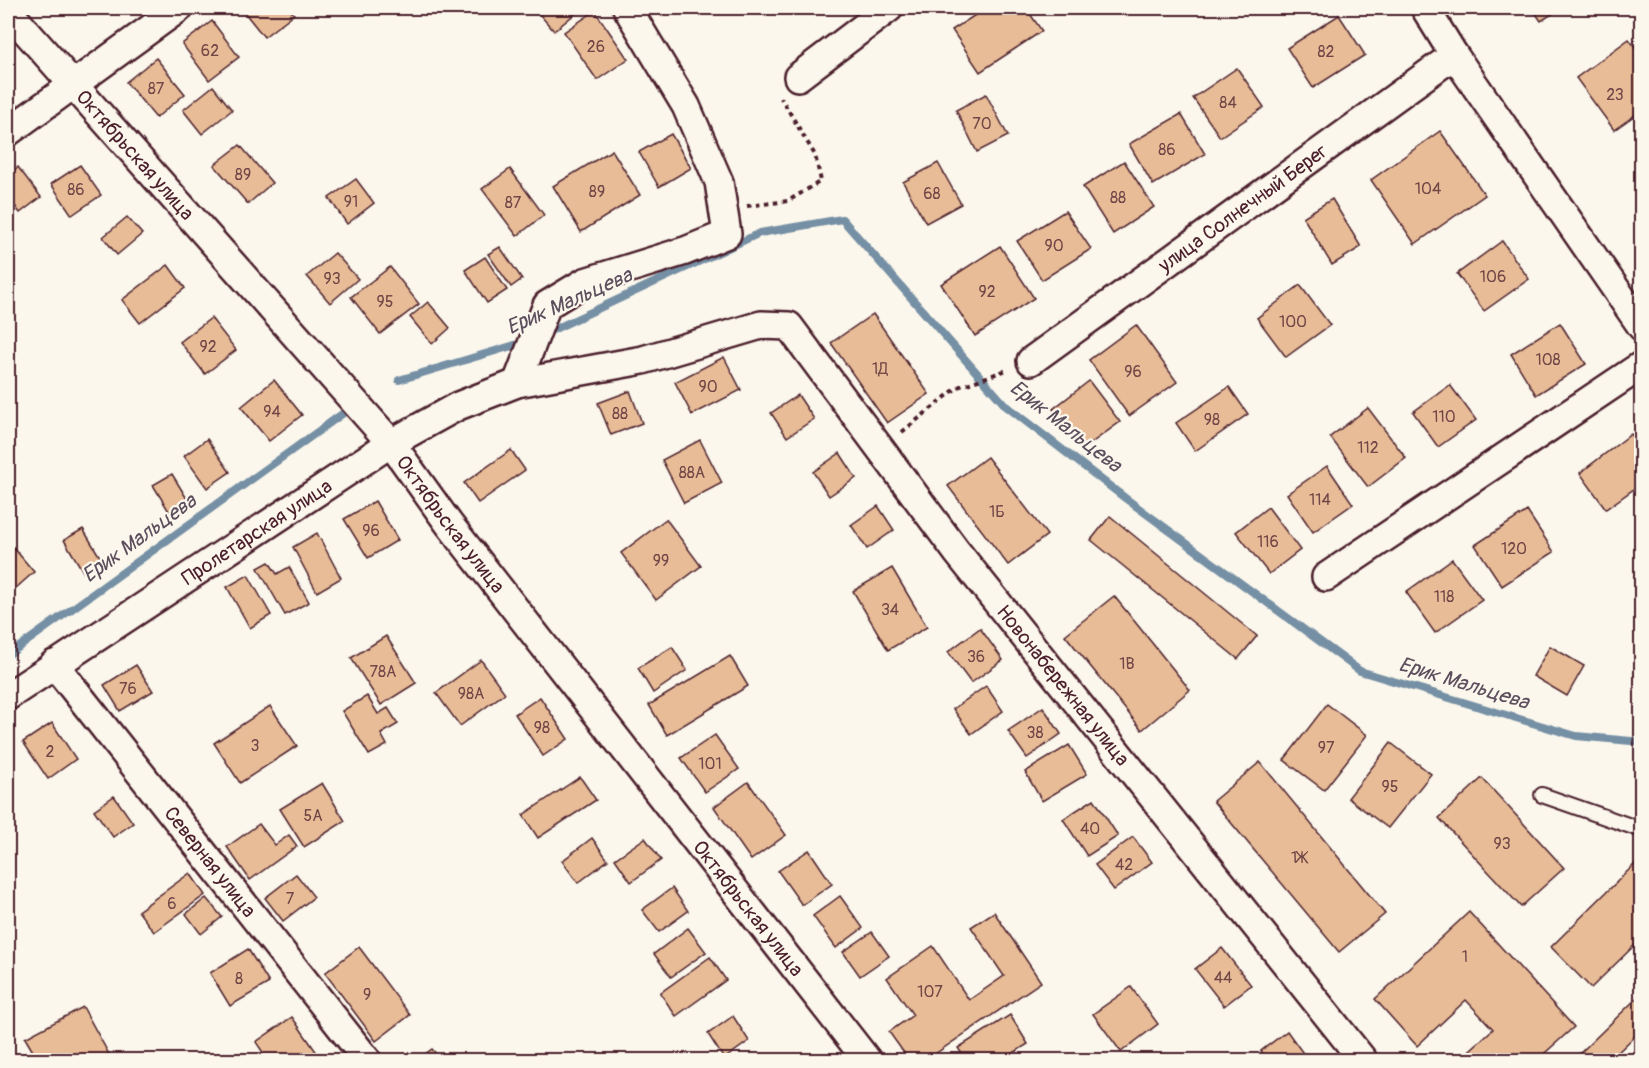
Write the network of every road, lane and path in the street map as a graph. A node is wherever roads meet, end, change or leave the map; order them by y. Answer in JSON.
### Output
{"nodes":[{"id":1,"x":179,"y":8,"type":"edge"},
{"id":2,"x":627,"y":8,"type":"edge"},
{"id":3,"x":889,"y":8,"type":"edge"},
{"id":4,"x":1425,"y":8,"type":"edge"},
{"id":5,"x":8,"y":11,"type":"edge"},
{"id":6,"x":1454,"y":55,"type":"junction"},
{"id":7,"x":798,"y":77,"type":"joint"},
{"id":8,"x":75,"y":84,"type":"junction"},
{"id":9,"x":8,"y":132,"type":"edge"},
{"id":10,"x":725,"y":221,"type":"junction"},
{"id":11,"x":761,"y":325,"type":"joint"},
{"id":12,"x":1641,"y":327,"type":"edge"},
{"id":13,"x":1031,"y":361,"type":"dead end"},
{"id":14,"x":1641,"y":365,"type":"edge"},
{"id":15,"x":1000,"y":372,"type":"dead end"},
{"id":16,"x":517,"y":383,"type":"junction"},
{"id":17,"x":391,"y":442,"type":"junction"},
{"id":18,"x":880,"y":450,"type":"junction"},
{"id":19,"x":1326,"y":577,"type":"dead end"},
{"id":20,"x":54,"y":664,"type":"junction"},
{"id":21,"x":8,"y":696,"type":"edge"},
{"id":22,"x":1542,"y":795,"type":"dead end"},
{"id":23,"x":1641,"y":830,"type":"edge"},
{"id":24,"x":367,"y":1060,"type":"edge"},
{"id":25,"x":867,"y":1060,"type":"edge"},
{"id":26,"x":1363,"y":1060,"type":"edge"}],
"edges":[{"from":1,"to":8,"type":"street"},
{"from":2,"to":10,"type":"street"},
{"from":3,"to":7,"type":"street"},
{"from":4,"to":6,"type":"street"},
{"from":5,"to":8,"type":"street","name":"Октябрьская улица"},
{"from":6,"to":12,"type":"street"},
{"from":6,"to":13,"type":"street","name":"улица Солнечный Берег"},
{"from":7,"to":10,"type":"path"},
{"from":8,"to":9,"type":"street"},
{"from":8,"to":17,"type":"street","name":"Октябрьская улица"},
{"from":10,"to":16,"type":"street"},
{"from":11,"to":16,"type":"street","name":"Пролетарская улица"},
{"from":11,"to":18,"type":"street","name":"Новонабережная улица"},
{"from":14,"to":19,"type":"street"},
{"from":15,"to":18,"type":"path"},
{"from":16,"to":17,"type":"street","name":"Пролетарская улица"},
{"from":17,"to":20,"type":"street","name":"Пролетарская улица"},
{"from":17,"to":25,"type":"street","name":"Октябрьская улица"},
{"from":18,"to":26,"type":"street","name":"Новонабережная улица"},
{"from":20,"to":21,"type":"street","name":"Пролетарская улица"},
{"from":20,"to":24,"type":"street","name":"Северная улица"},
{"from":22,"to":23,"type":"lane"}]}
